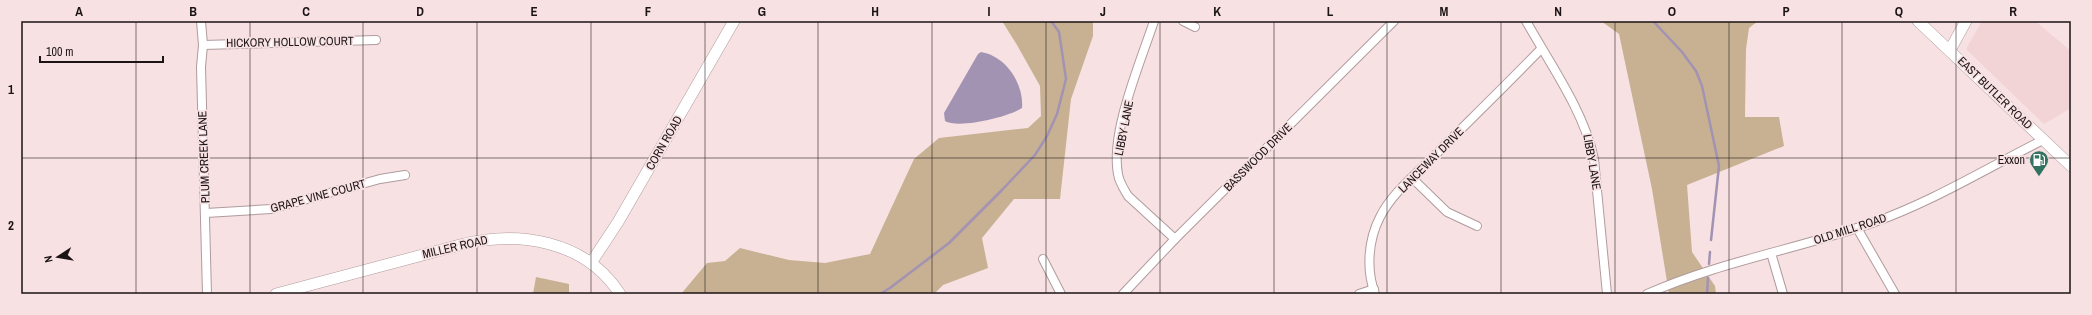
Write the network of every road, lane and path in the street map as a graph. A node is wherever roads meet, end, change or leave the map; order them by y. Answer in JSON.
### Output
{"nodes":[{"id":1,"x":201,"y":21,"type":"edge"},
{"id":2,"x":734,"y":21,"type":"edge"},
{"id":3,"x":1154,"y":21,"type":"edge"},
{"id":4,"x":1183,"y":21,"type":"edge"},
{"id":5,"x":1394,"y":21,"type":"edge"},
{"id":6,"x":1526,"y":21,"type":"edge"},
{"id":7,"x":1918,"y":21,"type":"edge"},
{"id":8,"x":1966,"y":21,"type":"edge"},
{"id":9,"x":1195,"y":27,"type":"dead end"},
{"id":10,"x":376,"y":40,"type":"dead end"},
{"id":11,"x":203,"y":44,"type":"junction"},
{"id":12,"x":1541,"y":49,"type":"junction"},
{"id":13,"x":1950,"y":50,"type":"junction"},
{"id":14,"x":2043,"y":140,"type":"junction"},
{"id":15,"x":2071,"y":166,"type":"edge"},
{"id":16,"x":404,"y":175,"type":"dead end"},
{"id":17,"x":1412,"y":178,"type":"junction"},
{"id":18,"x":206,"y":213,"type":"junction"},
{"id":19,"x":1477,"y":226,"type":"dead end"},
{"id":20,"x":1857,"y":228,"type":"junction"},
{"id":21,"x":1175,"y":239,"type":"junction"},
{"id":22,"x":1771,"y":253,"type":"junction"},
{"id":23,"x":1043,"y":259,"type":"dead end"},
{"id":24,"x":591,"y":263,"type":"junction"},
{"id":25,"x":1374,"y":291,"type":"edge"},
{"id":26,"x":206,"y":294,"type":"edge"},
{"id":27,"x":276,"y":294,"type":"edge"},
{"id":28,"x":620,"y":294,"type":"edge"},
{"id":29,"x":1061,"y":294,"type":"edge"},
{"id":30,"x":1123,"y":294,"type":"edge"},
{"id":31,"x":1359,"y":294,"type":"edge"},
{"id":32,"x":1607,"y":294,"type":"edge"},
{"id":33,"x":1647,"y":294,"type":"edge"},
{"id":34,"x":1783,"y":294,"type":"edge"},
{"id":35,"x":1895,"y":294,"type":"edge"}],
"edges":[{"from":1,"to":11,"type":"street","name":"PLUM CREEK LANE"},
{"from":2,"to":24,"type":"street","name":"CORN ROAD"},
{"from":3,"to":21,"type":"street","name":"LIBBY LANE"},
{"from":4,"to":9,"type":"street"},
{"from":5,"to":21,"type":"street","name":"BASSWOOD DRIVE"},
{"from":6,"to":12,"type":"street","name":"LIBBY LANE"},
{"from":7,"to":13,"type":"street","name":"EAST BUTLER ROAD"},
{"from":8,"to":13,"type":"street"},
{"from":10,"to":11,"type":"street","name":"HICKORY HOLLOW COURT"},
{"from":11,"to":18,"type":"street","name":"PLUM CREEK LANE"},
{"from":12,"to":17,"type":"street","name":"LANCEWAY DRIVE"},
{"from":12,"to":32,"type":"street","name":"LIBBY LANE"},
{"from":13,"to":14,"type":"street","name":"EAST BUTLER ROAD"},
{"from":14,"to":15,"type":"street","name":"EAST BUTLER ROAD"},
{"from":14,"to":20,"type":"street","name":"OLD MILL ROAD"},
{"from":16,"to":18,"type":"street","name":"GRAPE VINE COURT"},
{"from":17,"to":19,"type":"street"},
{"from":17,"to":25,"type":"street","name":"LANCEWAY DRIVE"},
{"from":18,"to":26,"type":"street","name":"PLUM CREEK LANE"},
{"from":20,"to":22,"type":"street","name":"OLD MILL ROAD"},
{"from":20,"to":35,"type":"street"},
{"from":21,"to":30,"type":"street","name":"BASSWOOD DRIVE"},
{"from":22,"to":33,"type":"street","name":"OLD MILL ROAD"},
{"from":22,"to":34,"type":"street"},
{"from":23,"to":29,"type":"street"},
{"from":24,"to":27,"type":"street","name":"MILLER ROAD"},
{"from":24,"to":28,"type":"street","name":"MILLER ROAD"},
{"from":25,"to":31,"type":"street"}]}
